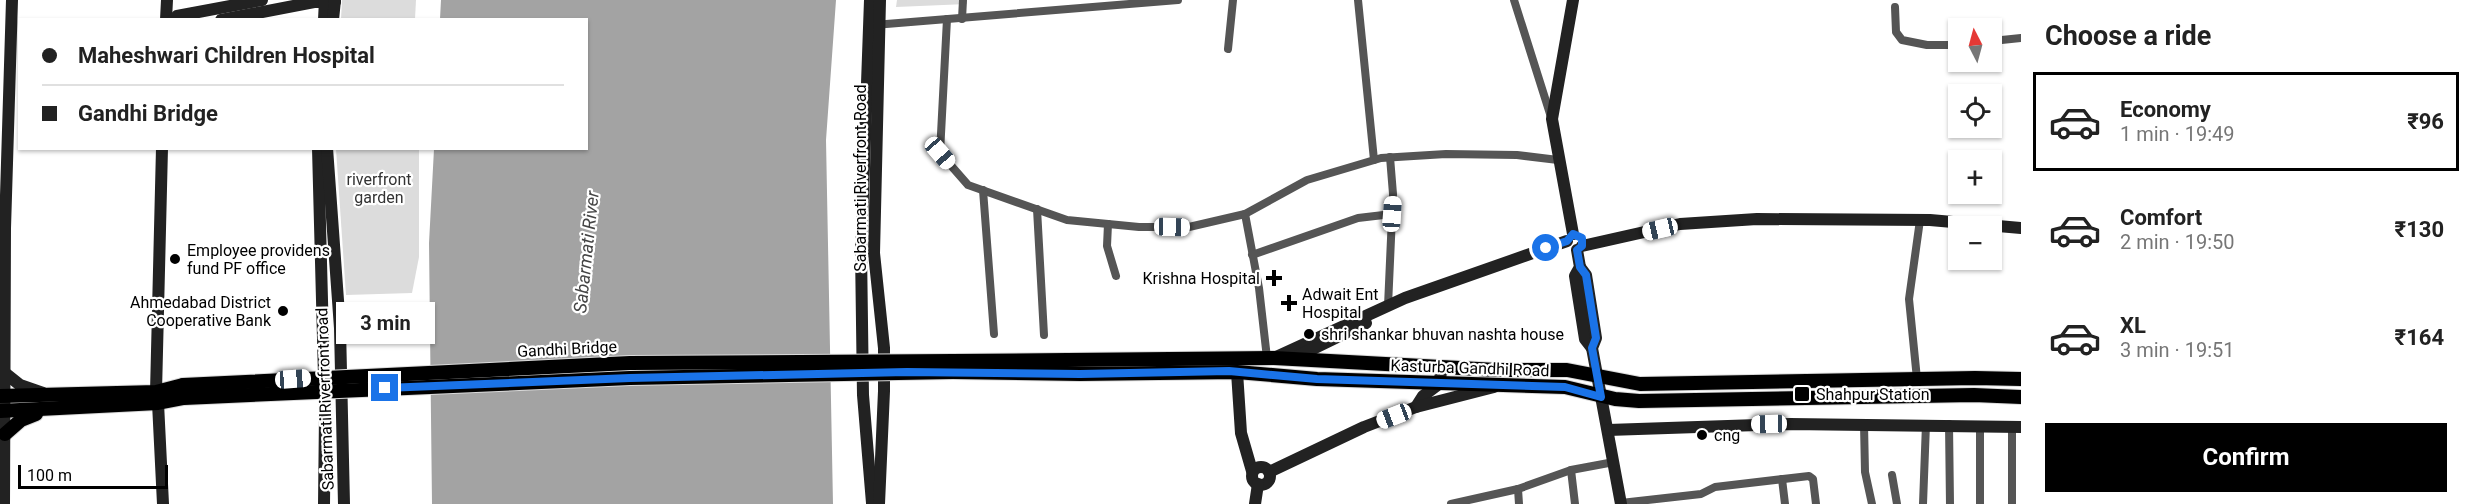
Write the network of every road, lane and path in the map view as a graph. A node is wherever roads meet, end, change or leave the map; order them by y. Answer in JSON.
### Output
{"nodes":[{"id":1,"x":12,"y":0,"type":"edge"},
{"id":2,"x":167,"y":0,"type":"edge"},
{"id":3,"x":262,"y":0,"type":"edge"},
{"id":4,"x":870,"y":0,"type":"edge"},
{"id":5,"x":880,"y":0,"type":"edge"},
{"id":6,"x":963,"y":0,"type":"edge"},
{"id":7,"x":1178,"y":0,"type":"edge"},
{"id":8,"x":1233,"y":0,"type":"edge"},
{"id":9,"x":1358,"y":0,"type":"edge"},
{"id":10,"x":1514,"y":0,"type":"edge"},
{"id":11,"x":1573,"y":0,"type":"edge"},
{"id":12,"x":330,"y":1,"type":"edge"},
{"id":13,"x":1895,"y":7,"type":"dead end"},
{"id":14,"x":166,"y":18,"type":"edge"},
{"id":15,"x":175,"y":18,"type":"edge"},
{"id":16,"x":233,"y":18,"type":"edge"},
{"id":17,"x":325,"y":18,"type":"edge"},
{"id":18,"x":333,"y":18,"type":"edge"},
{"id":19,"x":963,"y":19,"type":"junction"},
{"id":20,"x":947,"y":20,"type":"junction"},
{"id":21,"x":874,"y":25,"type":"junction"},
{"id":22,"x":2021,"y":38,"type":"edge"},
{"id":23,"x":2002,"y":40,"type":"edge"},
{"id":24,"x":10,"y":44,"type":"edge"},
{"id":25,"x":1948,"y":46,"type":"edge"},
{"id":26,"x":1228,"y":49,"type":"dead end"},
{"id":27,"x":1552,"y":119,"type":"junction"},
{"id":28,"x":162,"y":150,"type":"edge"},
{"id":29,"x":318,"y":150,"type":"edge"},
{"id":30,"x":327,"y":150,"type":"edge"},
{"id":31,"x":1390,"y":157,"type":"junction"},
{"id":32,"x":1374,"y":160,"type":"junction"},
{"id":33,"x":1558,"y":160,"type":"junction"},
{"id":34,"x":982,"y":190,"type":"junction"},
{"id":35,"x":1037,"y":209,"type":"junction"},
{"id":36,"x":1245,"y":214,"type":"junction"},
{"id":37,"x":1392,"y":214,"type":"junction"},
{"id":38,"x":1920,"y":220,"type":"junction"},
{"id":39,"x":2021,"y":220,"type":"edge"},
{"id":40,"x":1108,"y":224,"type":"junction"},
{"id":41,"x":2021,"y":228,"type":"edge"},
{"id":42,"x":1575,"y":243,"type":"junction"},
{"id":43,"x":1252,"y":255,"type":"junction"},
{"id":44,"x":1116,"y":276,"type":"dead end"},
{"id":45,"x":1388,"y":306,"type":"junction"},
{"id":46,"x":994,"y":334,"type":"dead end"},
{"id":47,"x":1044,"y":335,"type":"dead end"},
{"id":48,"x":1270,"y":358,"type":"junction"},
{"id":49,"x":1292,"y":359,"type":"junction"},
{"id":50,"x":953,"y":366,"type":"junction"},
{"id":51,"x":1442,"y":367,"type":"junction"},
{"id":52,"x":1237,"y":372,"type":"junction"},
{"id":53,"x":5,"y":373,"type":"junction"},
{"id":54,"x":1598,"y":378,"type":"junction"},
{"id":55,"x":1917,"y":379,"type":"junction"},
{"id":56,"x":2021,"y":379,"type":"edge"},
{"id":57,"x":1439,"y":384,"type":"junction"},
{"id":58,"x":1495,"y":387,"type":"junction"},
{"id":59,"x":50,"y":394,"type":"junction"},
{"id":60,"x":3,"y":396,"type":"edge"},
{"id":61,"x":157,"y":397,"type":"junction"},
{"id":62,"x":1601,"y":397,"type":"junction"},
{"id":63,"x":2021,"y":397,"type":"edge"},
{"id":64,"x":1416,"y":407,"type":"junction"},
{"id":65,"x":53,"y":409,"type":"junction"},
{"id":66,"x":3,"y":411,"type":"edge"},
{"id":67,"x":1864,"y":424,"type":"junction"},
{"id":68,"x":1926,"y":424,"type":"junction"},
{"id":69,"x":1949,"y":424,"type":"junction"},
{"id":70,"x":1980,"y":425,"type":"junction"},
{"id":71,"x":2016,"y":427,"type":"edge"},
{"id":72,"x":1608,"y":430,"type":"junction"},
{"id":73,"x":5,"y":434,"type":"junction"},
{"id":74,"x":1614,"y":462,"type":"junction"},
{"id":75,"x":1571,"y":470,"type":"junction"},
{"id":76,"x":1252,"y":471,"type":"junction"},
{"id":77,"x":1269,"y":472,"type":"junction"},
{"id":78,"x":1892,"y":476,"type":"dead end"},
{"id":79,"x":1782,"y":479,"type":"junction"},
{"id":80,"x":1258,"y":484,"type":"junction"},
{"id":81,"x":1518,"y":489,"type":"junction"},
{"id":82,"x":1468,"y":503,"type":"edge"},
{"id":83,"x":1621,"y":503,"type":"edge"},
{"id":84,"x":4,"y":504,"type":"edge"},
{"id":85,"x":164,"y":504,"type":"edge"},
{"id":86,"x":324,"y":504,"type":"edge"},
{"id":87,"x":344,"y":504,"type":"edge"},
{"id":88,"x":872,"y":504,"type":"edge"},
{"id":89,"x":879,"y":504,"type":"edge"},
{"id":90,"x":1255,"y":504,"type":"edge"},
{"id":91,"x":1451,"y":504,"type":"edge"},
{"id":92,"x":1519,"y":504,"type":"edge"},
{"id":93,"x":1575,"y":504,"type":"edge"},
{"id":94,"x":1785,"y":504,"type":"edge"},
{"id":95,"x":1816,"y":504,"type":"edge"},
{"id":96,"x":1872,"y":504,"type":"edge"},
{"id":97,"x":1897,"y":504,"type":"edge"},
{"id":98,"x":1923,"y":504,"type":"edge"},
{"id":99,"x":1950,"y":504,"type":"edge"},
{"id":100,"x":1980,"y":504,"type":"edge"},
{"id":101,"x":2012,"y":504,"type":"edge"}],
"edges":[{"from":1,"to":24,"type":"street"},
{"from":2,"to":14,"type":"street"},
{"from":3,"to":15,"type":"street"},
{"from":4,"to":21,"type":"street","name":"Sabarmati Riverfront Road"},
{"from":5,"to":21,"type":"street","name":"Sabarmati Riverfront Road"},
{"from":6,"to":19,"type":"street"},
{"from":7,"to":19,"type":"street"},
{"from":8,"to":26,"type":"street"},
{"from":9,"to":32,"type":"street"},
{"from":10,"to":27,"type":"street"},
{"from":11,"to":27,"type":"street"},
{"from":12,"to":16,"type":"street"},
{"from":12,"to":17,"type":"street"},
{"from":12,"to":18,"type":"street"},
{"from":13,"to":25,"type":"street"},
{"from":19,"to":20,"type":"street"},
{"from":20,"to":21,"type":"street"},
{"from":20,"to":34,"type":"street"},
{"from":21,"to":88,"type":"street","name":"Sabarmati Riverfront Road"},
{"from":21,"to":89,"type":"street","name":"Sabarmati Riverfront Road"},
{"from":22,"to":23,"type":"street"},
{"from":24,"to":53,"type":"street"},
{"from":27,"to":33,"type":"street"},
{"from":28,"to":61,"type":"street"},
{"from":29,"to":86,"type":"street","name":"Sabarmati Riverfront road"},
{"from":30,"to":87,"type":"street","name":"Sabarmati Riverfront road"},
{"from":31,"to":32,"type":"street"},
{"from":31,"to":33,"type":"street"},
{"from":31,"to":37,"type":"street"},
{"from":32,"to":36,"type":"street"},
{"from":33,"to":42,"type":"street"},
{"from":34,"to":35,"type":"street"},
{"from":34,"to":46,"type":"street"},
{"from":35,"to":40,"type":"street"},
{"from":35,"to":47,"type":"street"},
{"from":36,"to":40,"type":"street"},
{"from":36,"to":43,"type":"street"},
{"from":37,"to":43,"type":"street"},
{"from":37,"to":45,"type":"street"},
{"from":38,"to":41,"type":"street"},
{"from":38,"to":42,"type":"street"},
{"from":38,"to":55,"type":"street"},
{"from":39,"to":42,"type":"street"},
{"from":40,"to":44,"type":"street"},
{"from":42,"to":45,"type":"street"},
{"from":42,"to":49,"type":"street"},
{"from":42,"to":54,"type":"street"},
{"from":43,"to":48,"type":"street"},
{"from":45,"to":48,"type":"street"},
{"from":48,"to":49,"type":"main road","name":"Kasturba Gandhi Road"},
{"from":48,"to":50,"type":"main road","name":"Kasturba Gandhi Road"},
{"from":49,"to":51,"type":"main road","name":"Kasturba Gandhi Road"},
{"from":50,"to":52,"type":"main road","name":"Kasturba Gandhi Road"},
{"from":50,"to":61,"type":"main road","name":"Gandhi Bridge","bridge":true},
{"from":51,"to":54,"type":"main road","name":"Kasturba Gandhi Road"},
{"from":51,"to":57,"type":"street"},
{"from":52,"to":57,"type":"main road","name":"Kasturba Gandhi Road"},
{"from":52,"to":76,"type":"street"},
{"from":53,"to":59,"type":"street"},
{"from":53,"to":60,"type":"street"},
{"from":54,"to":55,"type":"main road","name":"Kasturba Gandhi Road"},
{"from":54,"to":62,"type":"street"},
{"from":55,"to":56,"type":"main road","name":"Kasturba Gandhi Road"},
{"from":57,"to":58,"type":"main road","name":"Kasturba Gandhi Road"},
{"from":57,"to":64,"type":"street"},
{"from":58,"to":62,"type":"main road","name":"Kasturba Gandhi Road"},
{"from":58,"to":64,"type":"street"},
{"from":59,"to":60,"type":"main road"},
{"from":59,"to":61,"type":"main road"},
{"from":60,"to":66,"type":"street"},
{"from":61,"to":65,"type":"main road"},
{"from":61,"to":85,"type":"street"},
{"from":62,"to":63,"type":"main road","name":"Kasturba Gandhi Road"},
{"from":62,"to":72,"type":"street"},
{"from":64,"to":77,"type":"street"},
{"from":65,"to":66,"type":"main road"},
{"from":65,"to":73,"type":"main road"},
{"from":66,"to":73,"type":"street"},
{"from":67,"to":68,"type":"street"},
{"from":67,"to":72,"type":"street"},
{"from":67,"to":96,"type":"street"},
{"from":68,"to":69,"type":"street"},
{"from":68,"to":98,"type":"street"},
{"from":69,"to":70,"type":"street"},
{"from":69,"to":99,"type":"street"},
{"from":70,"to":71,"type":"street"},
{"from":70,"to":100,"type":"street"},
{"from":71,"to":101,"type":"street"},
{"from":72,"to":74,"type":"street"},
{"from":73,"to":84,"type":"street"},
{"from":74,"to":75,"type":"street"},
{"from":74,"to":83,"type":"street"},
{"from":75,"to":81,"type":"street"},
{"from":75,"to":93,"type":"street"},
{"from":76,"to":77,"type":"street"},
{"from":76,"to":80,"type":"street"},
{"from":77,"to":80,"type":"street"},
{"from":78,"to":97,"type":"street"},
{"from":79,"to":83,"type":"street"},
{"from":79,"to":94,"type":"street"},
{"from":79,"to":95,"type":"street"},
{"from":80,"to":90,"type":"street"},
{"from":81,"to":82,"type":"street"},
{"from":81,"to":92,"type":"street"},
{"from":82,"to":91,"type":"street"}]}
